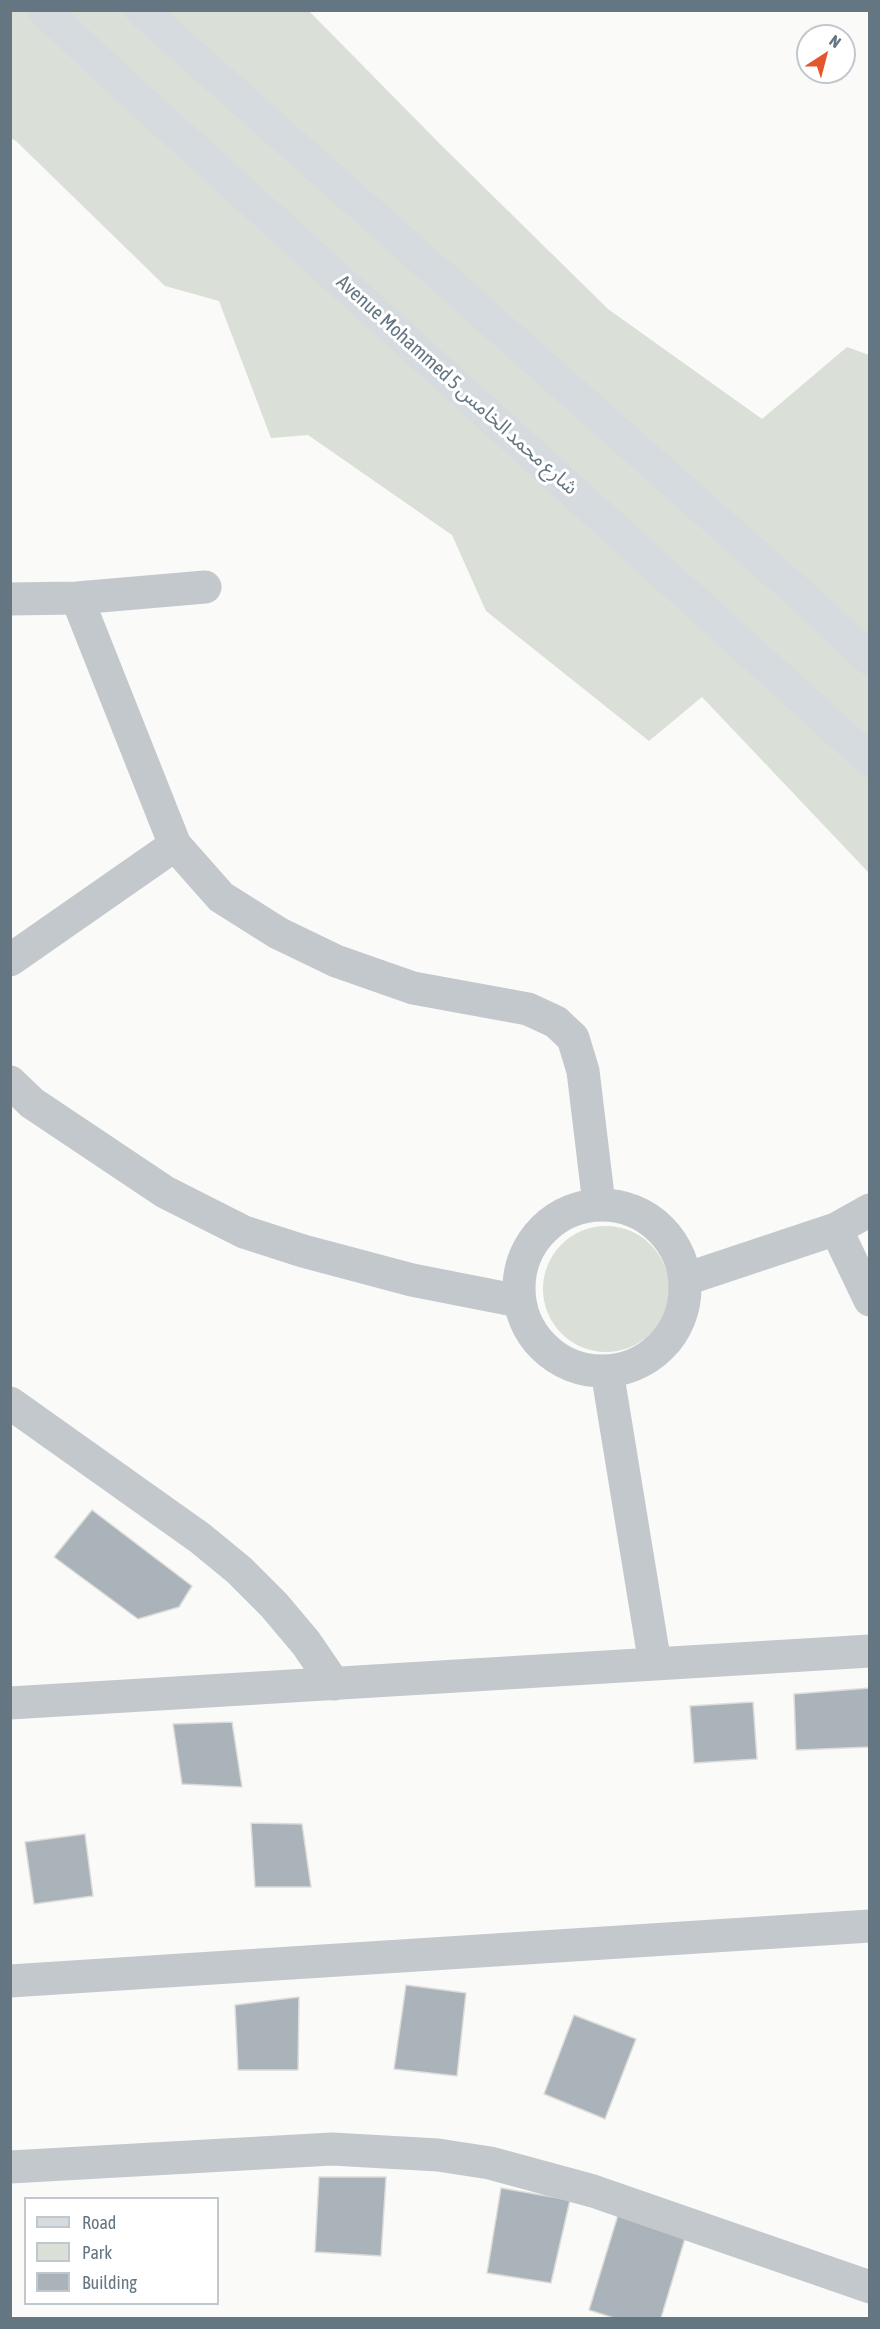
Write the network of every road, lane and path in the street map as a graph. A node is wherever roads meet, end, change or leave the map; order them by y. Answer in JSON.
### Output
{"nodes":[{"id":1,"x":44,"y":10,"type":"edge"},
{"id":2,"x":141,"y":10,"type":"edge"},
{"id":3,"x":205,"y":587,"type":"dead end"},
{"id":4,"x":77,"y":598,"type":"junction"},
{"id":5,"x":10,"y":599,"type":"edge"},
{"id":6,"x":870,"y":659,"type":"edge"},
{"id":7,"x":870,"y":760,"type":"edge"},
{"id":8,"x":175,"y":845,"type":"junction"},
{"id":9,"x":10,"y":960,"type":"edge"},
{"id":10,"x":10,"y":1082,"type":"edge"},
{"id":11,"x":599,"y":1204,"type":"junction"},
{"id":12,"x":870,"y":1210,"type":"edge"},
{"id":13,"x":836,"y":1229,"type":"junction"},
{"id":14,"x":686,"y":1279,"type":"junction"},
{"id":15,"x":870,"y":1300,"type":"edge"},
{"id":16,"x":519,"y":1301,"type":"junction"},
{"id":17,"x":607,"y":1371,"type":"junction"},
{"id":18,"x":10,"y":1403,"type":"edge"},
{"id":19,"x":870,"y":1651,"type":"edge"},
{"id":20,"x":655,"y":1664,"type":"junction"},
{"id":21,"x":334,"y":1684,"type":"junction"},
{"id":22,"x":10,"y":1703,"type":"edge"},
{"id":23,"x":870,"y":1926,"type":"edge"},
{"id":24,"x":10,"y":1981,"type":"edge"},
{"id":25,"x":10,"y":2167,"type":"edge"},
{"id":26,"x":870,"y":2287,"type":"edge"}],
"edges":[{"from":1,"to":7,"type":"main road","name":"Avenue Mohammed 5 شارع محمد الخامس"},
{"from":2,"to":6,"type":"main road"},
{"from":3,"to":4,"type":"street"},
{"from":4,"to":5,"type":"street"},
{"from":4,"to":8,"type":"street"},
{"from":8,"to":9,"type":"street"},
{"from":8,"to":11,"type":"street"},
{"from":10,"to":16,"type":"street"},
{"from":11,"to":14,"type":"street"},
{"from":11,"to":16,"type":"street"},
{"from":12,"to":13,"type":"street"},
{"from":13,"to":14,"type":"street"},
{"from":13,"to":15,"type":"street"},
{"from":14,"to":17,"type":"street"},
{"from":16,"to":17,"type":"street"},
{"from":17,"to":20,"type":"street"},
{"from":18,"to":21,"type":"street"},
{"from":19,"to":20,"type":"street"},
{"from":20,"to":21,"type":"street"},
{"from":21,"to":22,"type":"street"},
{"from":23,"to":24,"type":"street"},
{"from":25,"to":26,"type":"street"}]}
